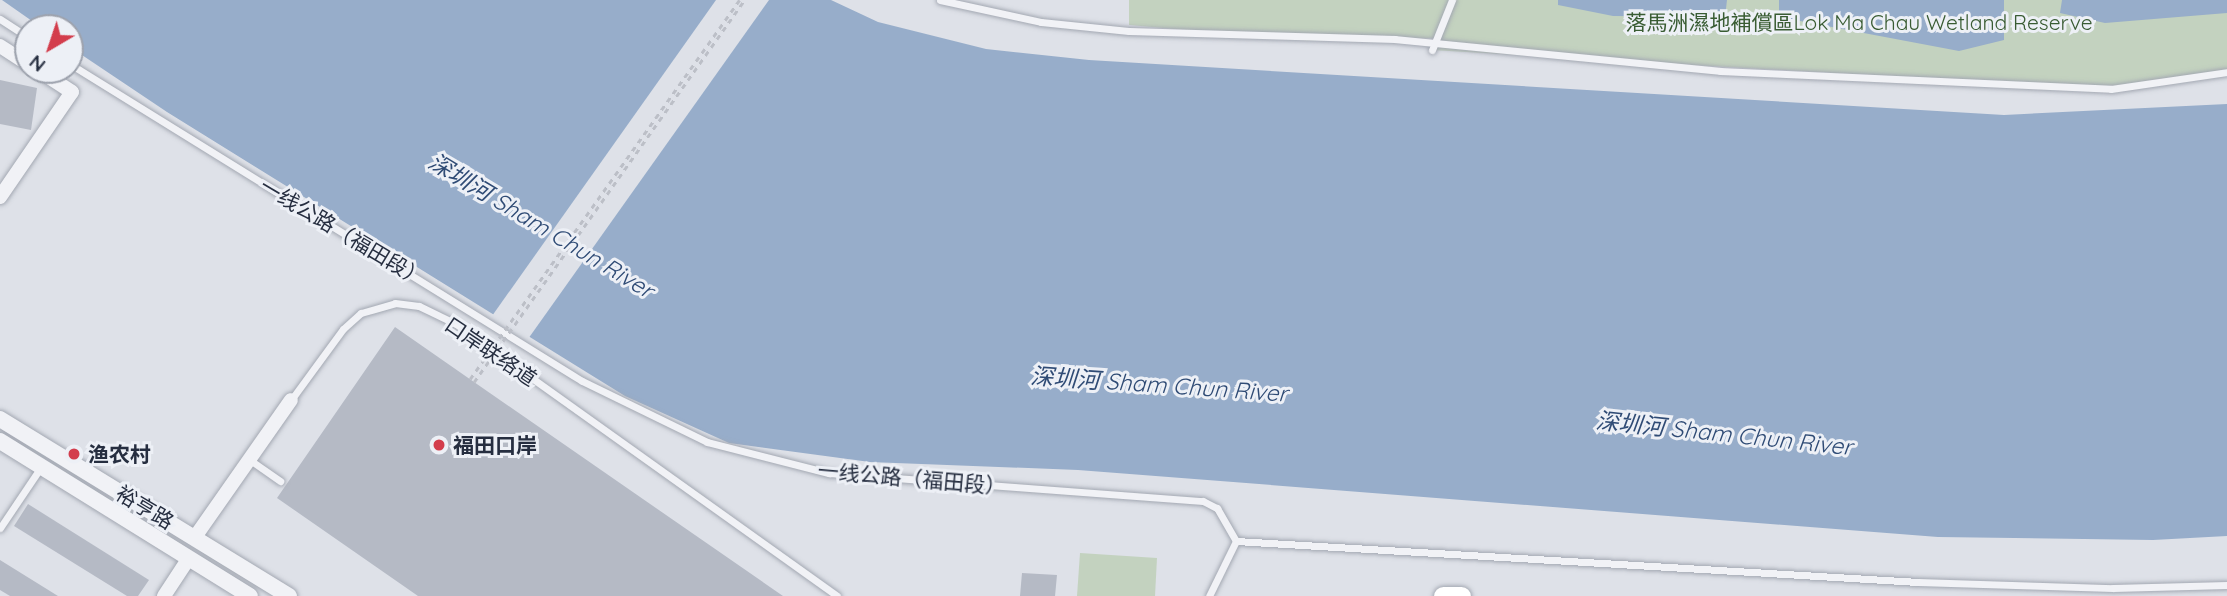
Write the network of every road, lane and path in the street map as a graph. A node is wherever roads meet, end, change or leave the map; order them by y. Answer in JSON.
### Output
{"nodes":[{"id":1,"x":742,"y":0,"type":"edge"},
{"id":2,"x":1452,"y":0,"type":"edge"},
{"id":3,"x":944,"y":1,"type":"edge"},
{"id":4,"x":1433,"y":46,"type":"junction"},
{"id":5,"x":2227,"y":72,"type":"edge"},
{"id":6,"x":84,"y":73,"type":"edge"},
{"id":7,"x":59,"y":84,"type":"edge"},
{"id":8,"x":0,"y":197,"type":"edge"},
{"id":9,"x":470,"y":379,"type":"dead end"},
{"id":10,"x":474,"y":382,"type":"dead end"},
{"id":11,"x":291,"y":400,"type":"joint"},
{"id":12,"x":0,"y":419,"type":"edge"},
{"id":13,"x":0,"y":441,"type":"edge"},
{"id":14,"x":249,"y":460,"type":"junction"},
{"id":15,"x":41,"y":467,"type":"junction"},
{"id":16,"x":280,"y":481,"type":"dead end"},
{"id":17,"x":0,"y":528,"type":"edge"},
{"id":18,"x":194,"y":537,"type":"junction"},
{"id":19,"x":1236,"y":541,"type":"junction"},
{"id":20,"x":189,"y":558,"type":"junction"},
{"id":21,"x":2227,"y":585,"type":"edge"},
{"id":22,"x":164,"y":596,"type":"edge"},
{"id":23,"x":250,"y":596,"type":"edge"},
{"id":24,"x":289,"y":596,"type":"edge"},
{"id":25,"x":837,"y":596,"type":"edge"},
{"id":26,"x":1209,"y":596,"type":"edge"},
{"id":27,"x":1443,"y":596,"type":"edge"},
{"id":28,"x":1461,"y":596,"type":"edge"}],
"edges":[{"from":1,"to":9,"type":"path","bridge":true},
{"from":1,"to":10,"type":"path","bridge":true},
{"from":2,"to":4,"type":"lane"},
{"from":3,"to":4,"type":"lane"},
{"from":4,"to":5,"type":"lane"},
{"from":6,"to":19,"type":"lane","name":"一线公路（福田段）"},
{"from":7,"to":8,"type":"street"},
{"from":11,"to":14,"type":"street","name":"口岸联络道"},
{"from":11,"to":25,"type":"lane","name":"口岸联络道"},
{"from":12,"to":18,"type":"street","name":"裕亨路"},
{"from":13,"to":15,"type":"street","name":"裕亨路"},
{"from":14,"to":16,"type":"lane"},
{"from":14,"to":18,"type":"street","name":"口岸联络道"},
{"from":15,"to":17,"type":"lane"},
{"from":15,"to":20,"type":"street","name":"裕亨路"},
{"from":18,"to":24,"type":"street","name":"裕亨路"},
{"from":19,"to":21,"type":"lane"},
{"from":19,"to":26,"type":"lane"},
{"from":20,"to":22,"type":"street"},
{"from":20,"to":23,"type":"street","name":"裕亨路"},
{"from":27,"to":28,"type":"main road"}]}
